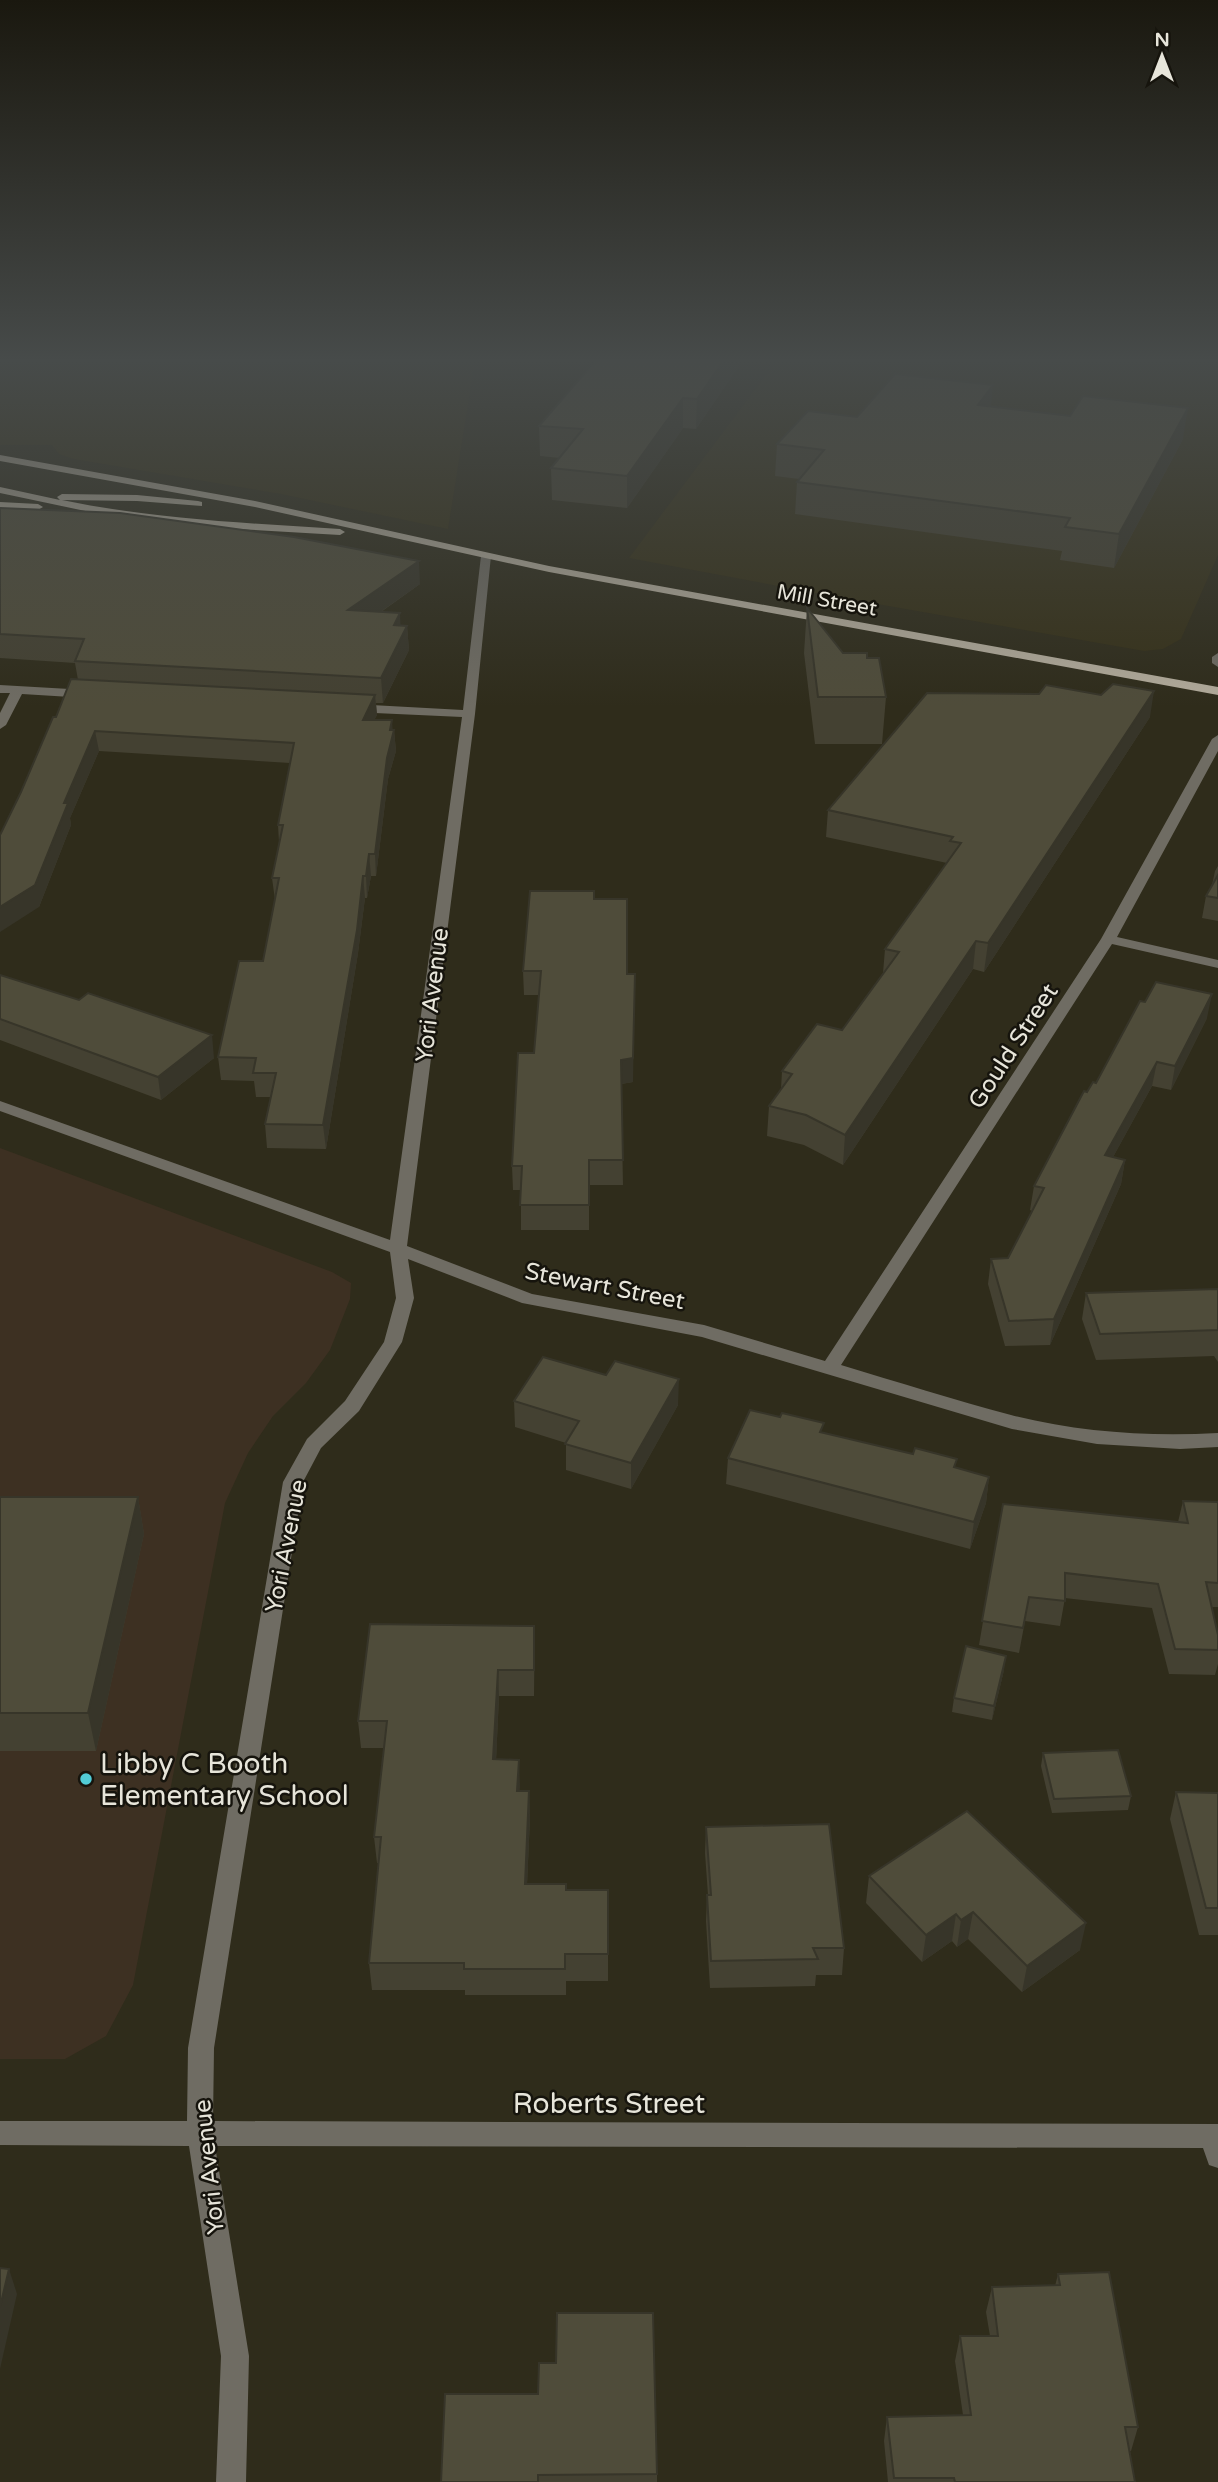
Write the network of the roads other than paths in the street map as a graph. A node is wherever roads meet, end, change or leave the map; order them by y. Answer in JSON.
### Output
{"nodes":[{"id":1,"x":102,"y":476,"type":"edge"},
{"id":2,"x":0,"y":489,"type":"edge"},
{"id":3,"x":30,"y":497,"type":"junction"},
{"id":4,"x":0,"y":498,"type":"edge"},
{"id":5,"x":0,"y":505,"type":"edge"},
{"id":6,"x":84,"y":509,"type":"junction"},
{"id":7,"x":330,"y":521,"type":"junction"},
{"id":8,"x":430,"y":543,"type":"junction"},
{"id":9,"x":486,"y":556,"type":"junction"},
{"id":10,"x":1218,"y":657,"type":"edge"},
{"id":11,"x":1218,"y":663,"type":"edge"},
{"id":12,"x":0,"y":689,"type":"edge"},
{"id":13,"x":18,"y":690,"type":"junction"},
{"id":14,"x":1218,"y":691,"type":"edge"},
{"id":15,"x":102,"y":694,"type":"edge"},
{"id":16,"x":338,"y":707,"type":"edge"},
{"id":17,"x":469,"y":714,"type":"junction"},
{"id":18,"x":0,"y":725,"type":"edge"},
{"id":19,"x":1218,"y":739,"type":"edge"},
{"id":20,"x":1108,"y":939,"type":"junction"},
{"id":21,"x":1218,"y":964,"type":"edge"},
{"id":22,"x":0,"y":1106,"type":"edge"},
{"id":23,"x":398,"y":1249,"type":"junction"},
{"id":24,"x":830,"y":1368,"type":"junction"},
{"id":25,"x":1218,"y":1440,"type":"edge"},
{"id":26,"x":0,"y":2133,"type":"edge"},
{"id":27,"x":200,"y":2133,"type":"junction"},
{"id":28,"x":1216,"y":2143,"type":"edge"},
{"id":29,"x":231,"y":2482,"type":"edge"}],
"edges":[{"from":1,"to":7,"type":"main road","name":"Mill Street"},
{"from":2,"to":3,"type":"main road","name":"Mill Street"},
{"from":3,"to":4,"type":"main road"},
{"from":3,"to":6,"type":"main road","name":"Mill Street"},
{"from":3,"to":7,"type":"main road"},
{"from":5,"to":6,"type":"main road"},
{"from":6,"to":8,"type":"main road","name":"Mill Street"},
{"from":7,"to":8,"type":"main road","name":"Mill Street"},
{"from":8,"to":9,"type":"main road","name":"Mill Street"},
{"from":9,"to":14,"type":"main road","name":"Mill Street"},
{"from":9,"to":17,"type":"street","name":"Yori Avenue"},
{"from":10,"to":11,"type":"street"},
{"from":12,"to":13,"type":"street"},
{"from":13,"to":15,"type":"street"},
{"from":13,"to":18,"type":"street"},
{"from":16,"to":17,"type":"street"},
{"from":17,"to":23,"type":"street","name":"Yori Avenue"},
{"from":19,"to":20,"type":"street","name":"Gould Street"},
{"from":20,"to":21,"type":"street"},
{"from":20,"to":24,"type":"street","name":"Gould Street"},
{"from":22,"to":23,"type":"street","name":"Stewart Street"},
{"from":23,"to":24,"type":"street","name":"Stewart Street"},
{"from":23,"to":27,"type":"street","name":"Yori Avenue"},
{"from":24,"to":25,"type":"street","name":"Stewart Street"},
{"from":26,"to":27,"type":"street","name":"Roberts Street"},
{"from":27,"to":28,"type":"street","name":"Roberts Street"},
{"from":27,"to":29,"type":"street","name":"Yori Avenue"}]}
